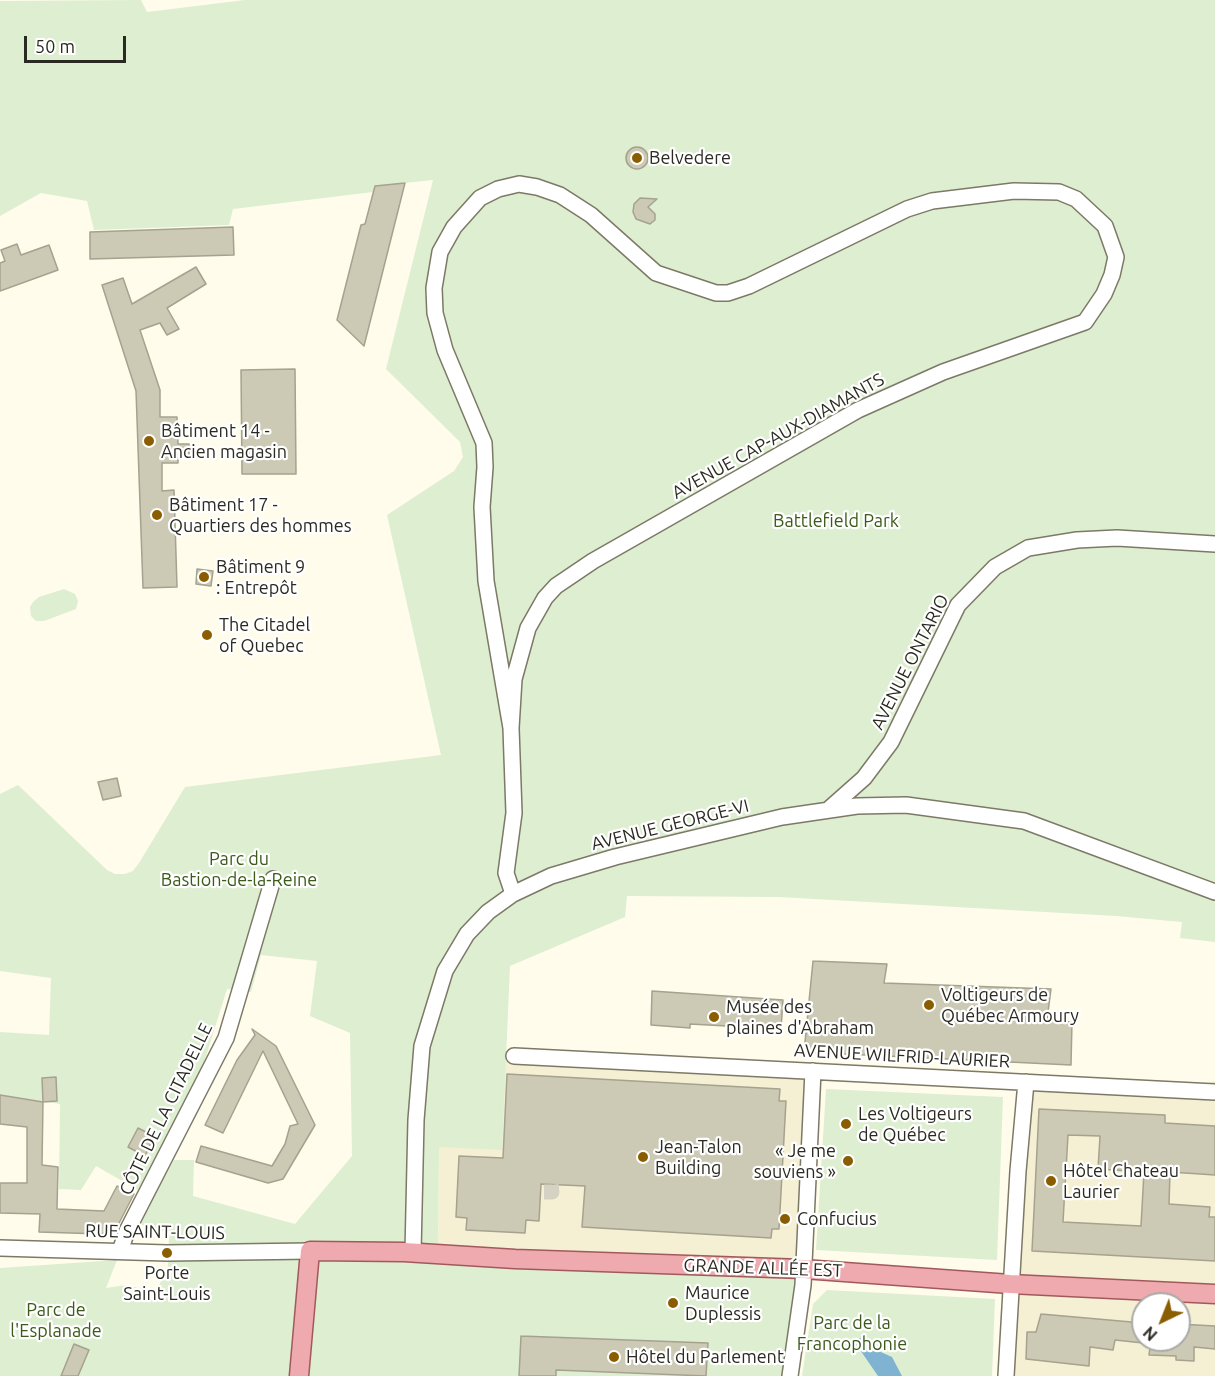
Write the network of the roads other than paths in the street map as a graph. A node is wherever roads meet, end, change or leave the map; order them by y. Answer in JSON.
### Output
{"nodes":[{"id":1,"x":1215,"y":544,"type":"edge"},
{"id":2,"x":511,"y":728,"type":"junction"},
{"id":3,"x":829,"y":809,"type":"junction"},
{"id":4,"x":273,"y":879,"type":"dead end"},
{"id":5,"x":1215,"y":892,"type":"edge"},
{"id":6,"x":513,"y":894,"type":"junction"},
{"id":7,"x":514,"y":1056,"type":"dead end"},
{"id":8,"x":813,"y":1071,"type":"junction"},
{"id":9,"x":1026,"y":1082,"type":"junction"},
{"id":10,"x":1215,"y":1092,"type":"edge"},
{"id":11,"x":0,"y":1248,"type":"edge"},
{"id":12,"x":120,"y":1251,"type":"junction"},
{"id":13,"x":310,"y":1251,"type":"junction"},
{"id":14,"x":413,"y":1252,"type":"junction"},
{"id":15,"x":803,"y":1269,"type":"junction"},
{"id":16,"x":1010,"y":1284,"type":"junction"},
{"id":17,"x":1215,"y":1294,"type":"edge"},
{"id":18,"x":299,"y":1376,"type":"edge"},
{"id":19,"x":790,"y":1376,"type":"edge"},
{"id":20,"x":1005,"y":1376,"type":"edge"}],
"edges":[{"from":1,"to":3,"type":"street","name":"AVENUE ONTARIO"},
{"from":2,"to":2,"type":"street","name":"AVENUE CAP-AUX-DIAMANTS"},
{"from":2,"to":6,"type":"street","name":"AVENUE CAP-AUX-DIAMANTS"},
{"from":3,"to":5,"type":"street","name":"AVENUE GEORGE-VI"},
{"from":3,"to":6,"type":"street","name":"AVENUE GEORGE-VI"},
{"from":4,"to":12,"type":"street","name":"CÔTE DE LA CITADELLE"},
{"from":6,"to":14,"type":"street","name":"AVENUE GEORGE-VI"},
{"from":7,"to":8,"type":"street","name":"AVENUE WILFRID-LAURIER"},
{"from":8,"to":9,"type":"street","name":"AVENUE WILFRID-LAURIER"},
{"from":8,"to":15,"type":"street"},
{"from":9,"to":10,"type":"street","name":"AVENUE WILFRID-LAURIER"},
{"from":9,"to":16,"type":"street"},
{"from":11,"to":12,"type":"street","name":"RUE SAINT-LOUIS"},
{"from":12,"to":13,"type":"street","name":"RUE SAINT-LOUIS"},
{"from":13,"to":14,"type":"main road","name":"GRANDE ALLÉE EST"},
{"from":13,"to":18,"type":"main road"},
{"from":14,"to":15,"type":"main road","name":"GRANDE ALLÉE EST"},
{"from":15,"to":16,"type":"main road","name":"GRANDE ALLÉE EST"},
{"from":15,"to":19,"type":"street"},
{"from":16,"to":17,"type":"main road","name":"GRANDE ALLÉE EST"},
{"from":16,"to":20,"type":"street"}]}
